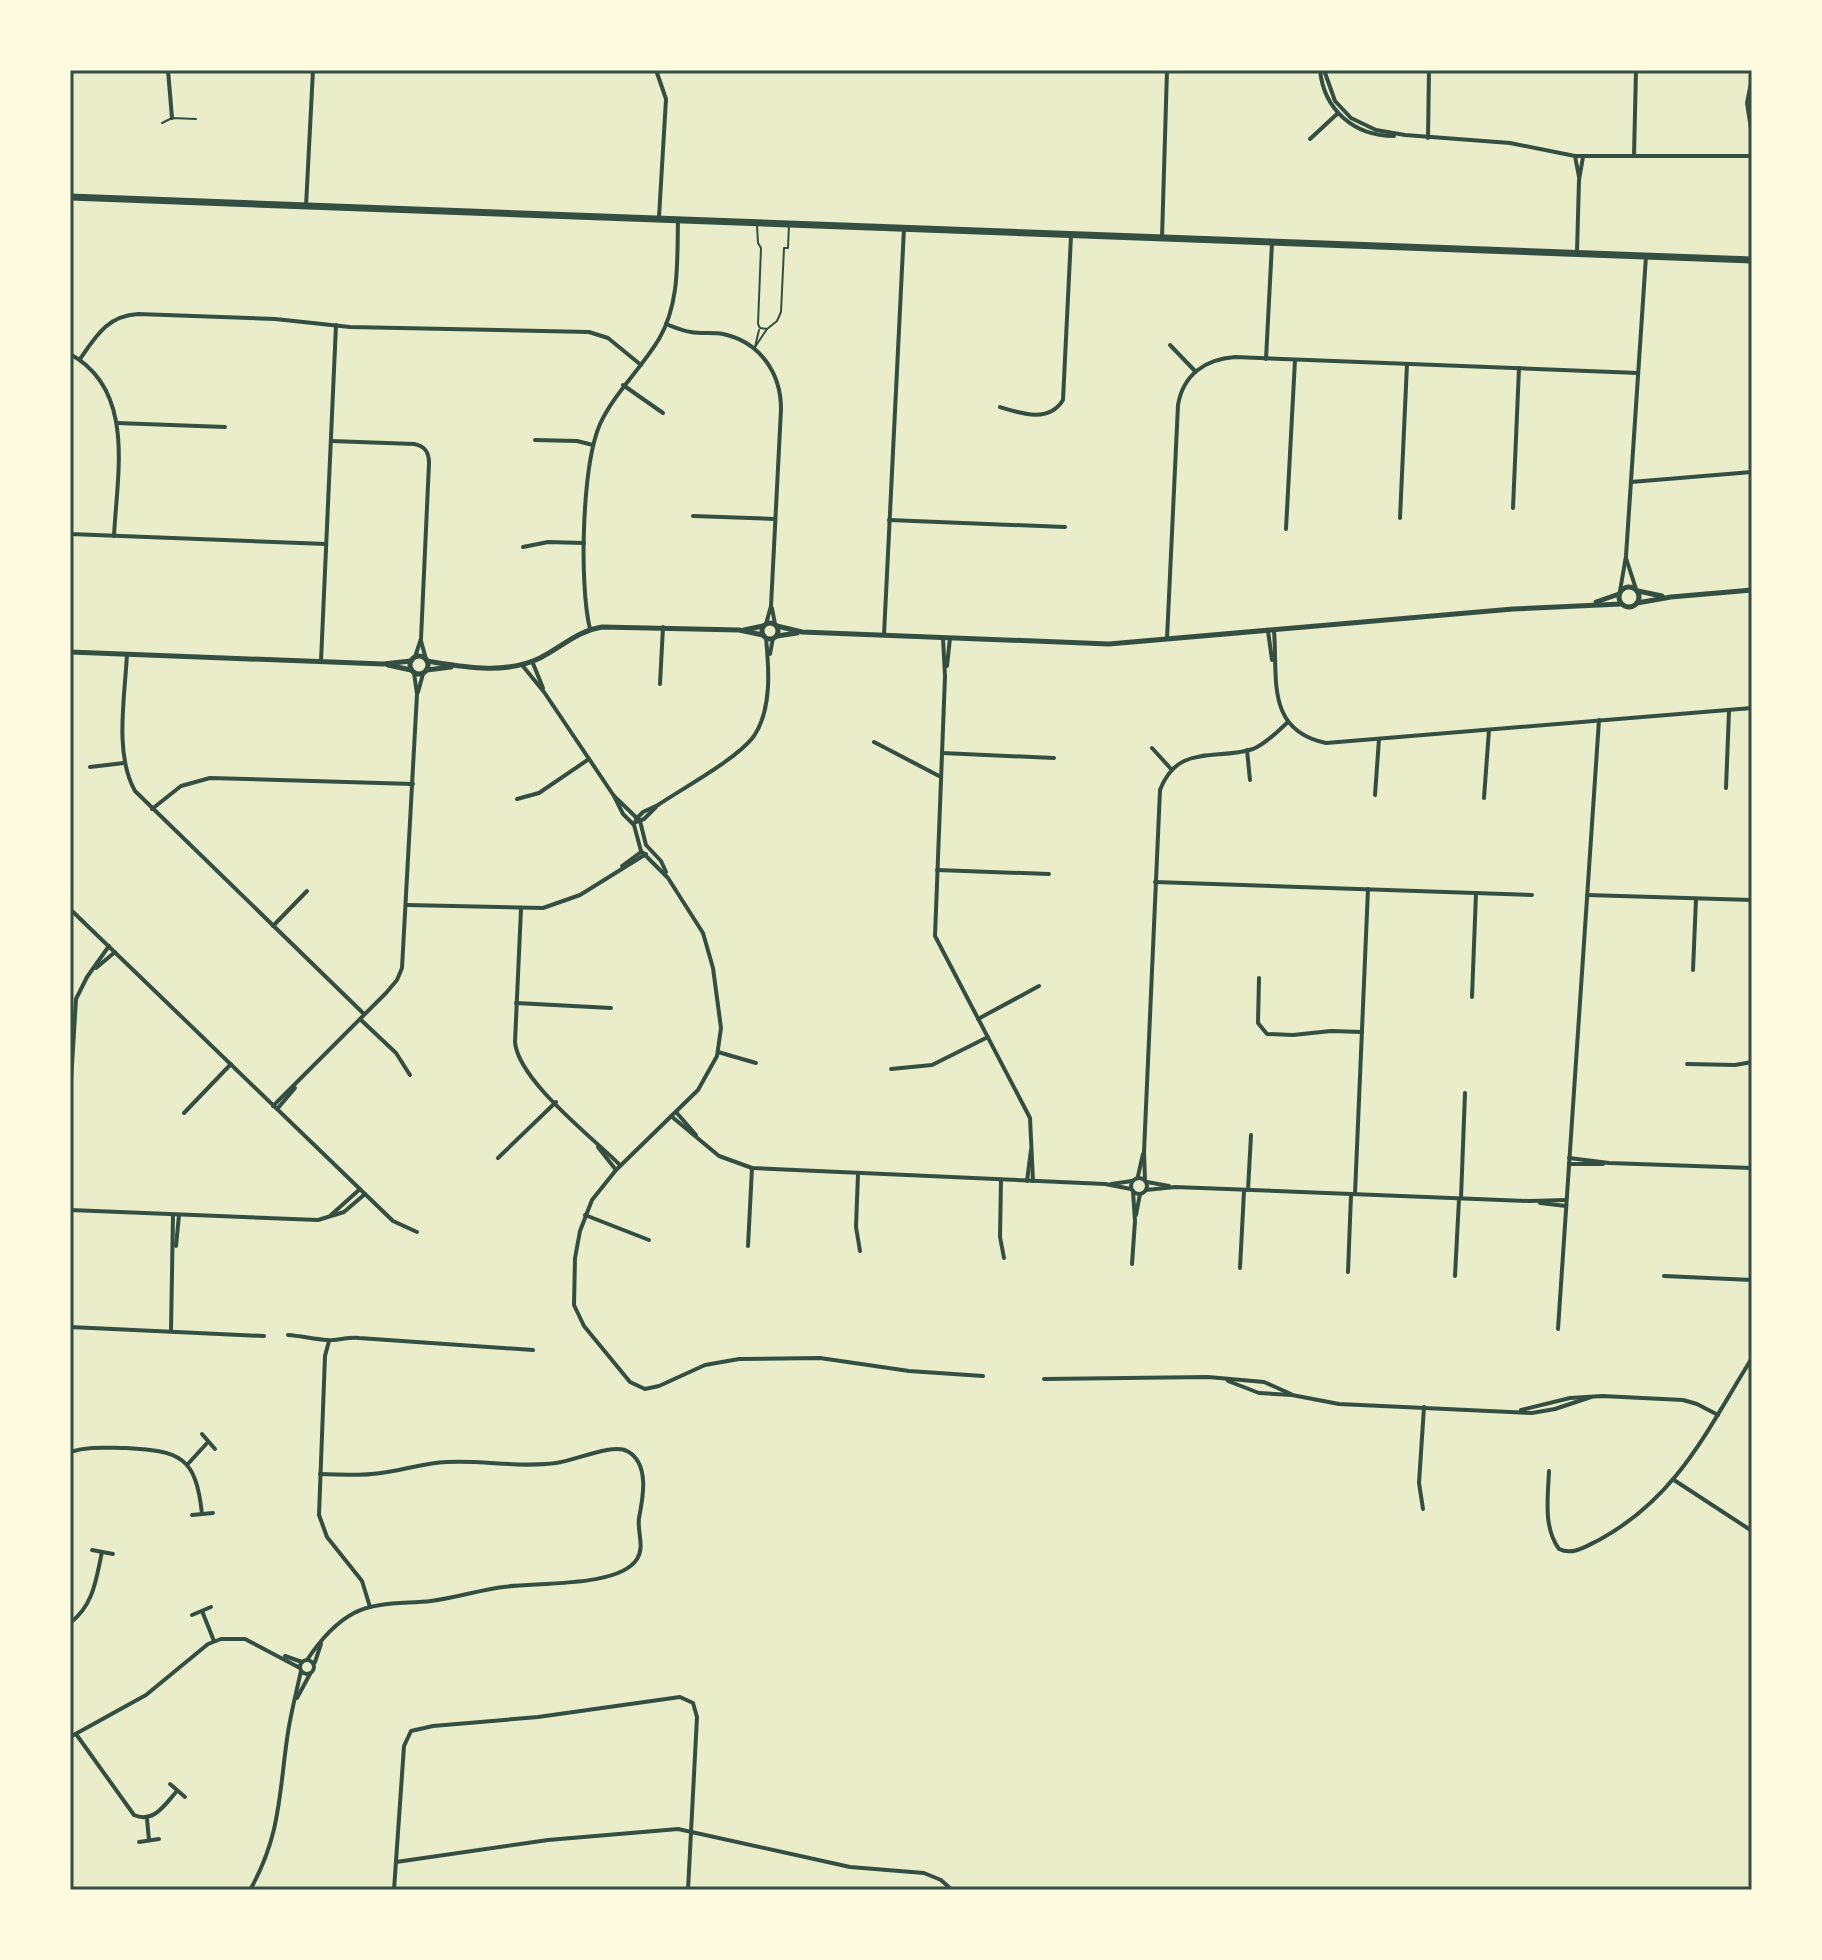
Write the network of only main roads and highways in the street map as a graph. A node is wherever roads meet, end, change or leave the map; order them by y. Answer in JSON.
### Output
{"nodes":[{"id":1,"x":70,"y":197,"type":"edge"},
{"id":2,"x":1752,"y":260,"type":"edge"}],
"edges":[{"from":1,"to":2,"type":"main road"}]}
